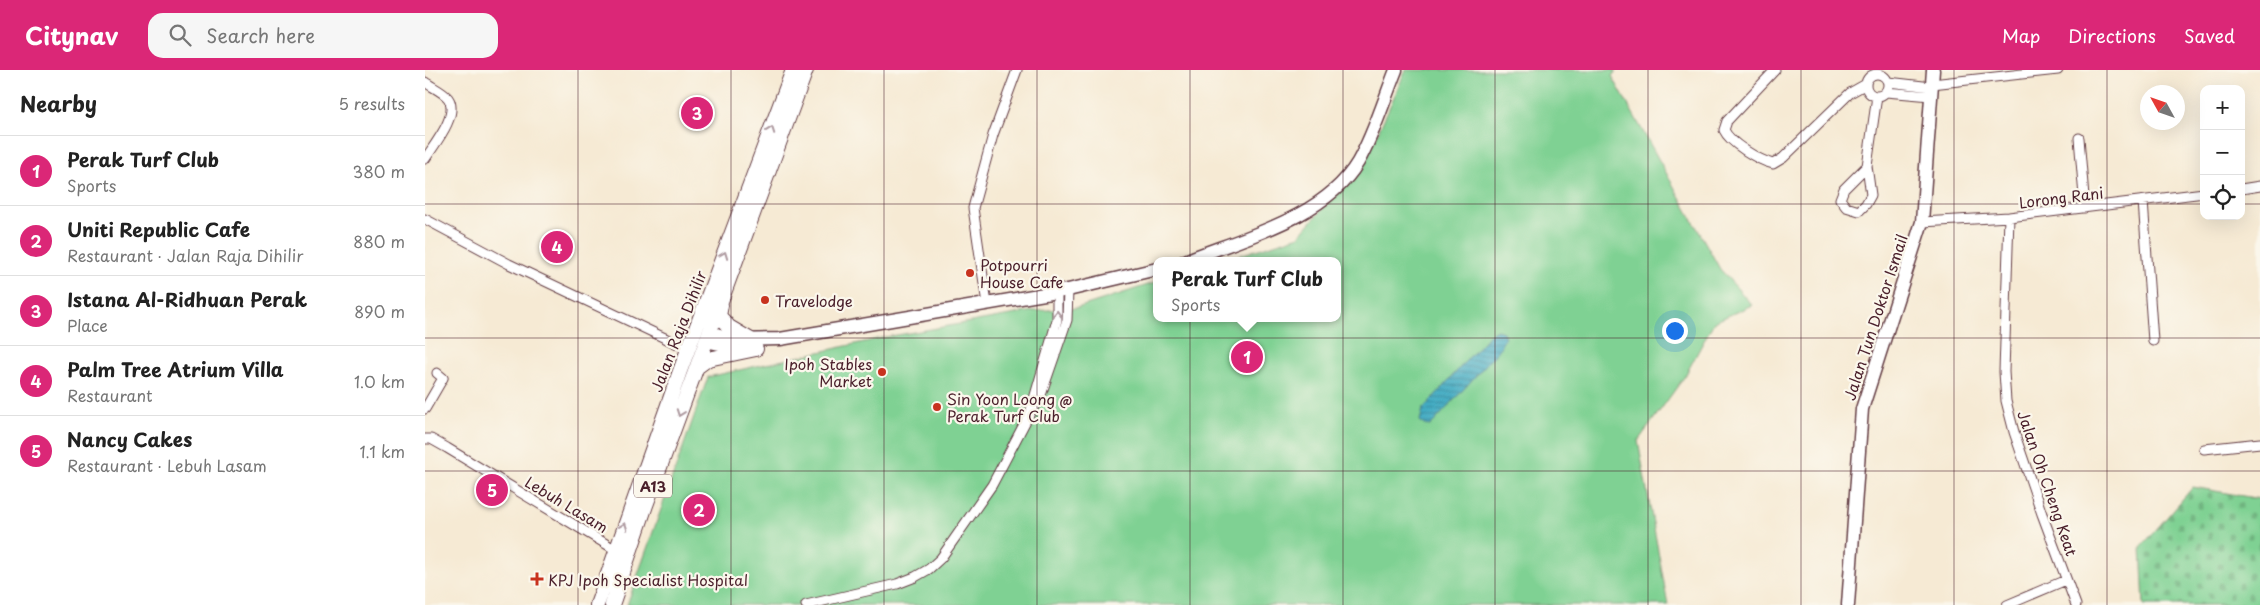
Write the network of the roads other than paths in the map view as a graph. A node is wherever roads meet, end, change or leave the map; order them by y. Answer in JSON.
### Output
{"nodes":[{"id":1,"x":793,"y":70,"type":"edge"},
{"id":2,"x":806,"y":70,"type":"edge"},
{"id":3,"x":1017,"y":70,"type":"edge"},
{"id":4,"x":1396,"y":70,"type":"edge"},
{"id":5,"x":1775,"y":70,"type":"edge"},
{"id":6,"x":1933,"y":70,"type":"edge"},
{"id":7,"x":2058,"y":70,"type":"edge"},
{"id":8,"x":1878,"y":72,"type":"edge"},
{"id":9,"x":425,"y":82,"type":"edge"},
{"id":10,"x":1888,"y":82,"type":"junction"},
{"id":11,"x":1867,"y":84,"type":"junction"},
{"id":12,"x":1932,"y":89,"type":"junction"},
{"id":13,"x":1886,"y":92,"type":"junction"},
{"id":14,"x":1877,"y":96,"type":"junction"},
{"id":15,"x":2079,"y":138,"type":"dead end"},
{"id":16,"x":425,"y":159,"type":"edge"},
{"id":17,"x":1867,"y":166,"type":"junction"},
{"id":18,"x":2260,"y":186,"type":"edge"},
{"id":19,"x":2245,"y":188,"type":"edge"},
{"id":20,"x":2200,"y":194,"type":"edge"},
{"id":21,"x":2143,"y":201,"type":"junction"},
{"id":22,"x":2085,"y":208,"type":"junction"},
{"id":23,"x":2009,"y":217,"type":"junction"},
{"id":24,"x":425,"y":220,"type":"edge"},
{"id":25,"x":1922,"y":222,"type":"junction"},
{"id":26,"x":1195,"y":257,"type":"edge"},
{"id":27,"x":1153,"y":271,"type":"edge"},
{"id":28,"x":713,"y":285,"type":"junction"},
{"id":29,"x":1062,"y":290,"type":"junction"},
{"id":30,"x":722,"y":300,"type":"junction"},
{"id":31,"x":987,"y":304,"type":"junction"},
{"id":32,"x":706,"y":336,"type":"junction"},
{"id":33,"x":2153,"y":341,"type":"dead end"},
{"id":34,"x":753,"y":344,"type":"junction"},
{"id":35,"x":688,"y":349,"type":"junction"},
{"id":36,"x":697,"y":368,"type":"junction"},
{"id":37,"x":437,"y":373,"type":"dead end"},
{"id":38,"x":670,"y":397,"type":"junction"},
{"id":39,"x":425,"y":409,"type":"edge"},
{"id":40,"x":425,"y":439,"type":"edge"},
{"id":41,"x":2260,"y":443,"type":"edge"},
{"id":42,"x":2204,"y":448,"type":"dead end"},
{"id":43,"x":616,"y":550,"type":"junction"},
{"id":44,"x":2066,"y":580,"type":"junction"},
{"id":45,"x":597,"y":605,"type":"edge"},
{"id":46,"x":612,"y":605,"type":"edge"},
{"id":47,"x":806,"y":605,"type":"edge"},
{"id":48,"x":1848,"y":605,"type":"edge"},
{"id":49,"x":2007,"y":605,"type":"edge"},
{"id":50,"x":2076,"y":605,"type":"edge"}],
"edges":[{"from":28,"to":1,"type":"main road","name":"Jalan Raja Dihilir","number":"A13","one_way":true},
{"from":2,"to":30,"type":"main road","name":"Jalan Raja Dihilir","number":"A13"},
{"from":3,"to":31,"type":"street"},
{"from":4,"to":26,"type":"street"},
{"from":5,"to":11,"type":"street"},
{"from":6,"to":12,"type":"street","name":"Jalan Tun Doktor Ismail"},
{"from":7,"to":12,"type":"street"},
{"from":8,"to":10,"type":"street"},
{"from":8,"to":11,"type":"street"},
{"from":9,"to":16,"type":"street"},
{"from":10,"to":12,"type":"street"},
{"from":10,"to":13,"type":"street"},
{"from":11,"to":14,"type":"street"},
{"from":12,"to":13,"type":"street"},
{"from":12,"to":25,"type":"street","name":"Jalan Tun Doktor Ismail"},
{"from":13,"to":14,"type":"street"},
{"from":14,"to":17,"type":"street"},
{"from":15,"to":22,"type":"street"},
{"from":17,"to":17,"type":"street"},
{"from":18,"to":19,"type":"street"},
{"from":20,"to":21,"type":"street","name":"Lorong Rani"},
{"from":21,"to":22,"type":"street","name":"Lorong Rani"},
{"from":21,"to":33,"type":"street"},
{"from":22,"to":23,"type":"street","name":"Lorong Rani"},
{"from":23,"to":25,"type":"street","name":"Lorong Rani"},
{"from":23,"to":44,"type":"street","name":"Jalan Oh Cheng Keat"},
{"from":24,"to":35,"type":"street"},
{"from":25,"to":48,"type":"street","name":"Jalan Tun Doktor Ismail"},
{"from":27,"to":29,"type":"street"},
{"from":28,"to":32,"type":"main road"},
{"from":28,"to":35,"type":"main road","name":"Jalan Raja Dihilir","number":"A13"},
{"from":29,"to":31,"type":"street"},
{"from":29,"to":47,"type":"street"},
{"from":30,"to":32,"type":"main road","name":"Jalan Raja Dihilir","number":"A13"},
{"from":30,"to":34,"type":"main road"},
{"from":31,"to":34,"type":"street"},
{"from":31,"to":34,"type":"street"},
{"from":32,"to":34,"type":"street"},
{"from":32,"to":36,"type":"main road","name":"Jalan Raja Dihilir","number":"A13"},
{"from":32,"to":38,"type":"main road"},
{"from":34,"to":36,"type":"main road"},
{"from":35,"to":38,"type":"main road","name":"Jalan Raja Dihilir","number":"A13"},
{"from":36,"to":46,"type":"main road","name":"Jalan Raja Dihilir","number":"A13","one_way":true},
{"from":37,"to":39,"type":"street"},
{"from":43,"to":38,"type":"main road","name":"Jalan Raja Dihilir","number":"A13","one_way":true},
{"from":40,"to":43,"type":"street","name":"Lebuh Lasam"},
{"from":41,"to":42,"type":"street"},
{"from":43,"to":45,"type":"main road","name":"Jalan Raja Dihilir","number":"A13"},
{"from":44,"to":49,"type":"street"},
{"from":44,"to":50,"type":"street","name":"Jalan Oh Cheng Keat"}]}
